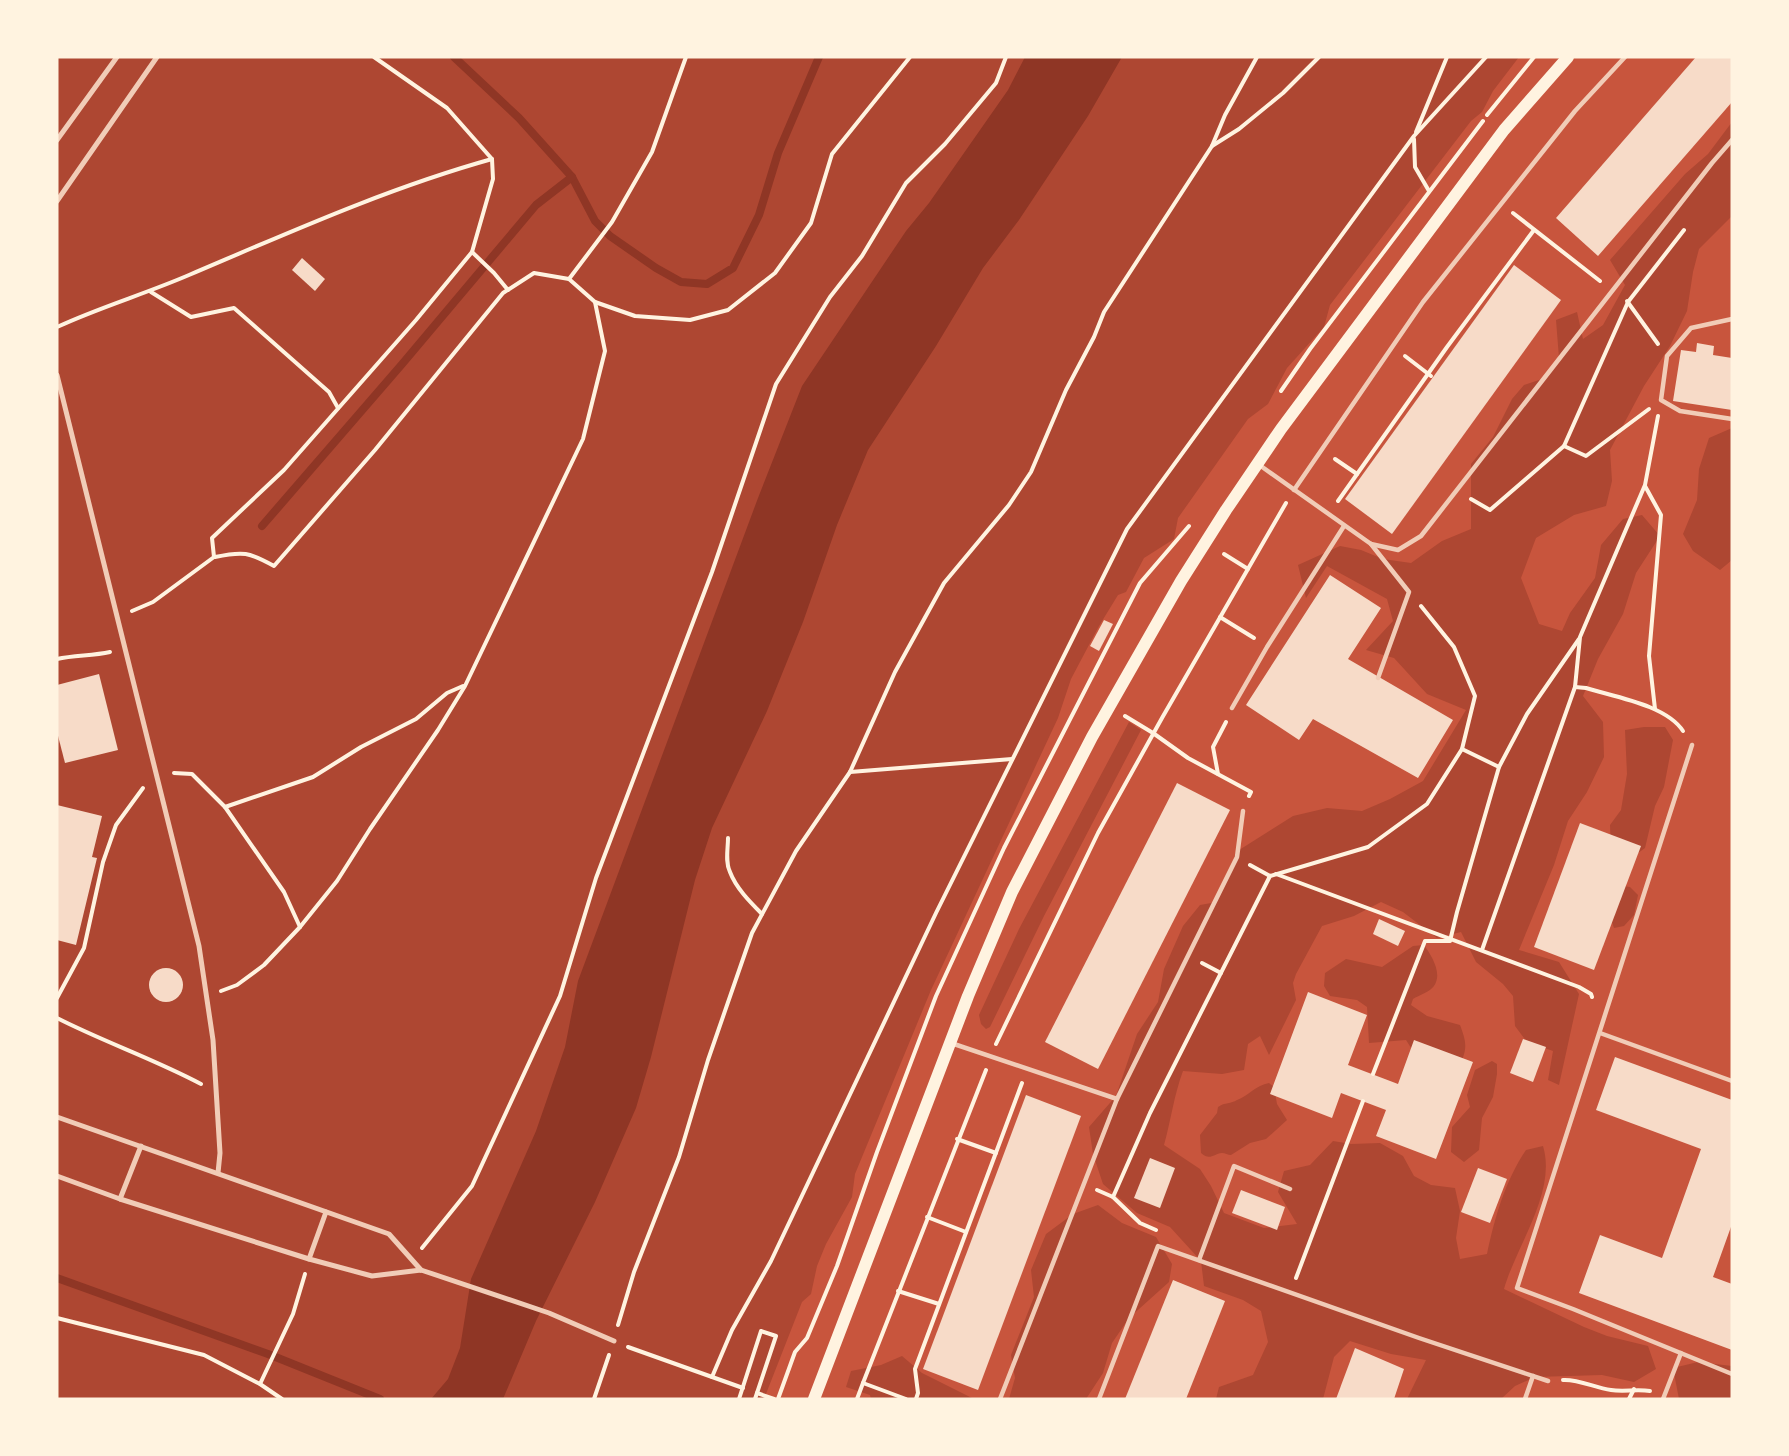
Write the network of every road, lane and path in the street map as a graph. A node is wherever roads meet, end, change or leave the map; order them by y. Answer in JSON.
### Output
{"nodes":[{"id":1,"x":117,"y":57,"type":"edge"},
{"id":2,"x":157,"y":57,"type":"edge"},
{"id":3,"x":374,"y":57,"type":"edge"},
{"id":4,"x":686,"y":57,"type":"edge"},
{"id":5,"x":910,"y":57,"type":"edge"},
{"id":6,"x":1006,"y":57,"type":"edge"},
{"id":7,"x":1257,"y":57,"type":"edge"},
{"id":8,"x":1318,"y":57,"type":"edge"},
{"id":9,"x":1447,"y":57,"type":"edge"},
{"id":10,"x":1486,"y":57,"type":"edge"},
{"id":11,"x":1568,"y":57,"type":"edge"},
{"id":12,"x":1625,"y":57,"type":"edge"},
{"id":13,"x":1414,"y":136,"type":"junction"},
{"id":14,"x":1732,"y":140,"type":"edge"},
{"id":15,"x":57,"y":141,"type":"edge"},
{"id":16,"x":1212,"y":146,"type":"junction"},
{"id":17,"x":492,"y":159,"type":"junction"},
{"id":18,"x":1429,"y":191,"type":"dead end"},
{"id":19,"x":57,"y":201,"type":"edge"},
{"id":20,"x":1515,"y":215,"type":"dead end"},
{"id":21,"x":1690,"y":221,"type":"dead end"},
{"id":22,"x":1534,"y":230,"type":"junction"},
{"id":23,"x":472,"y":252,"type":"junction"},
{"id":24,"x":1592,"y":274,"type":"dead end"},
{"id":25,"x":569,"y":279,"type":"junction"},
{"id":26,"x":508,"y":290,"type":"junction"},
{"id":27,"x":150,"y":291,"type":"junction"},
{"id":28,"x":595,"y":302,"type":"junction"},
{"id":29,"x":1628,"y":302,"type":"junction"},
{"id":30,"x":1732,"y":320,"type":"edge"},
{"id":31,"x":57,"y":327,"type":"edge"},
{"id":32,"x":1405,"y":356,"type":"dead end"},
{"id":33,"x":1667,"y":356,"type":"junction"},
{"id":34,"x":57,"y":375,"type":"edge"},
{"id":35,"x":1429,"y":375,"type":"junction"},
{"id":36,"x":1661,"y":400,"type":"junction"},
{"id":37,"x":338,"y":408,"type":"junction"},
{"id":38,"x":1732,"y":419,"type":"edge"},
{"id":39,"x":1564,"y":446,"type":"junction"},
{"id":40,"x":1335,"y":459,"type":"dead end"},
{"id":41,"x":1257,"y":464,"type":"junction"},
{"id":42,"x":1357,"y":474,"type":"junction"},
{"id":43,"x":1645,"y":485,"type":"junction"},
{"id":44,"x":1294,"y":490,"type":"junction"},
{"id":45,"x":1475,"y":502,"type":"dead end"},
{"id":46,"x":1329,"y":514,"type":"junction"},
{"id":47,"x":1344,"y":525,"type":"junction"},
{"id":48,"x":1371,"y":544,"type":"junction"},
{"id":49,"x":1224,"y":554,"type":"dead end"},
{"id":50,"x":214,"y":557,"type":"junction"},
{"id":51,"x":1248,"y":569,"type":"junction"},
{"id":52,"x":1409,"y":592,"type":"junction"},
{"id":53,"x":118,"y":617,"type":"junction"},
{"id":54,"x":1220,"y":617,"type":"junction"},
{"id":55,"x":1580,"y":637,"type":"junction"},
{"id":56,"x":1267,"y":647,"type":"junction"},
{"id":57,"x":125,"y":648,"type":"junction"},
{"id":58,"x":57,"y":659,"type":"edge"},
{"id":59,"x":1378,"y":678,"type":"dead end"},
{"id":60,"x":465,"y":686,"type":"junction"},
{"id":61,"x":1575,"y":687,"type":"junction"},
{"id":62,"x":1109,"y":707,"type":"junction"},
{"id":63,"x":1232,"y":708,"type":"joint"},
{"id":64,"x":1655,"y":709,"type":"junction"},
{"id":65,"x":1677,"y":723,"type":"dead end"},
{"id":66,"x":1153,"y":733,"type":"junction"},
{"id":67,"x":1692,"y":745,"type":"dead end"},
{"id":68,"x":1462,"y":749,"type":"junction"},
{"id":69,"x":1012,"y":759,"type":"junction"},
{"id":70,"x":1499,"y":767,"type":"junction"},
{"id":71,"x":156,"y":772,"type":"junction"},
{"id":72,"x":850,"y":772,"type":"junction"},
{"id":73,"x":1218,"y":774,"type":"junction"},
{"id":74,"x":225,"y":807,"type":"junction"},
{"id":75,"x":1243,"y":811,"type":"joint"},
{"id":76,"x":728,"y":838,"type":"dead end"},
{"id":77,"x":1237,"y":857,"type":"junction"},
{"id":78,"x":1276,"y":874,"type":"junction"},
{"id":79,"x":1270,"y":876,"type":"junction"},
{"id":80,"x":762,"y":914,"type":"junction"},
{"id":81,"x":300,"y":927,"type":"junction"},
{"id":82,"x":1451,"y":938,"type":"junction"},
{"id":83,"x":1482,"y":950,"type":"junction"},
{"id":84,"x":207,"y":996,"type":"junction"},
{"id":85,"x":57,"y":998,"type":"edge"},
{"id":86,"x":57,"y":1018,"type":"edge"},
{"id":87,"x":1600,"y":1033,"type":"junction"},
{"id":88,"x":950,"y":1043,"type":"junction"},
{"id":89,"x":991,"y":1058,"type":"junction"},
{"id":90,"x":1027,"y":1069,"type":"junction"},
{"id":91,"x":1373,"y":1074,"type":"dead end"},
{"id":92,"x":1732,"y":1081,"type":"edge"},
{"id":93,"x":216,"y":1092,"type":"junction"},
{"id":94,"x":1117,"y":1099,"type":"junction"},
{"id":95,"x":1363,"y":1101,"type":"dead end"},
{"id":96,"x":57,"y":1117,"type":"edge"},
{"id":97,"x":957,"y":1139,"type":"junction"},
{"id":98,"x":141,"y":1146,"type":"junction"},
{"id":99,"x":996,"y":1153,"type":"junction"},
{"id":100,"x":218,"y":1173,"type":"junction"},
{"id":101,"x":57,"y":1176,"type":"edge"},
{"id":102,"x":1290,"y":1189,"type":"dead end"},
{"id":103,"x":120,"y":1199,"type":"junction"},
{"id":104,"x":326,"y":1212,"type":"junction"},
{"id":105,"x":927,"y":1217,"type":"junction"},
{"id":106,"x":1155,"y":1230,"type":"dead end"},
{"id":107,"x":966,"y":1232,"type":"junction"},
{"id":108,"x":309,"y":1259,"type":"junction"},
{"id":109,"x":1198,"y":1260,"type":"junction"},
{"id":110,"x":421,"y":1270,"type":"junction"},
{"id":111,"x":898,"y":1290,"type":"junction"},
{"id":112,"x":300,"y":1291,"type":"dead end"},
{"id":113,"x":1291,"y":1293,"type":"junction"},
{"id":114,"x":939,"y":1304,"type":"junction"},
{"id":115,"x":57,"y":1318,"type":"edge"},
{"id":116,"x":614,"y":1341,"type":"junction"},
{"id":117,"x":1681,"y":1353,"type":"junction"},
{"id":118,"x":1732,"y":1374,"type":"edge"},
{"id":119,"x":1533,"y":1376,"type":"junction"},
{"id":120,"x":712,"y":1377,"type":"junction"},
{"id":121,"x":1570,"y":1380,"type":"dead end"},
{"id":122,"x":1548,"y":1381,"type":"dead end"},
{"id":123,"x":863,"y":1383,"type":"junction"},
{"id":124,"x":260,"y":1384,"type":"junction"},
{"id":125,"x":743,"y":1388,"type":"junction"},
{"id":126,"x":1634,"y":1389,"type":"junction"},
{"id":127,"x":757,"y":1393,"type":"junction"},
{"id":128,"x":1665,"y":1393,"type":"junction"},
{"id":129,"x":282,"y":1399,"type":"edge"},
{"id":130,"x":594,"y":1399,"type":"edge"},
{"id":131,"x":739,"y":1399,"type":"edge"},
{"id":132,"x":755,"y":1399,"type":"edge"},
{"id":133,"x":774,"y":1399,"type":"edge"},
{"id":134,"x":814,"y":1399,"type":"edge"},
{"id":135,"x":857,"y":1399,"type":"edge"},
{"id":136,"x":906,"y":1399,"type":"edge"},
{"id":137,"x":916,"y":1399,"type":"edge"},
{"id":138,"x":1000,"y":1399,"type":"edge"},
{"id":139,"x":1099,"y":1399,"type":"edge"},
{"id":140,"x":1525,"y":1399,"type":"edge"},
{"id":141,"x":1629,"y":1399,"type":"edge"},
{"id":142,"x":1663,"y":1399,"type":"edge"}],
"edges":[{"from":1,"to":15,"type":"street"},
{"from":2,"to":19,"type":"street"},
{"from":3,"to":17,"type":"path"},
{"from":4,"to":25,"type":"path"},
{"from":5,"to":28,"type":"path"},
{"from":6,"to":110,"type":"path"},
{"from":7,"to":16,"type":"path"},
{"from":8,"to":16,"type":"path"},
{"from":9,"to":13,"type":"path"},
{"from":10,"to":13,"type":"path"},
{"from":11,"to":41,"type":"main road"},
{"from":12,"to":44,"type":"lane"},
{"from":13,"to":18,"type":"path"},
{"from":13,"to":69,"type":"path"},
{"from":14,"to":48,"type":"lane"},
{"from":16,"to":72,"type":"path"},
{"from":17,"to":23,"type":"path"},
{"from":17,"to":27,"type":"path"},
{"from":20,"to":22,"type":"path"},
{"from":21,"to":29,"type":"path"},
{"from":22,"to":24,"type":"path"},
{"from":22,"to":35,"type":"path"},
{"from":23,"to":26,"type":"path"},
{"from":23,"to":37,"type":"path"},
{"from":25,"to":26,"type":"path"},
{"from":25,"to":28,"type":"path"},
{"from":26,"to":50,"type":"path"},
{"from":27,"to":31,"type":"path"},
{"from":27,"to":37,"type":"path"},
{"from":28,"to":60,"type":"path"},
{"from":29,"to":33,"type":"path"},
{"from":29,"to":39,"type":"path"},
{"from":30,"to":33,"type":"lane"},
{"from":32,"to":35,"type":"path"},
{"from":33,"to":36,"type":"lane"},
{"from":34,"to":53,"type":"street"},
{"from":35,"to":42,"type":"path"},
{"from":36,"to":38,"type":"lane"},
{"from":36,"to":39,"type":"path"},
{"from":36,"to":43,"type":"path"},
{"from":37,"to":50,"type":"path"},
{"from":39,"to":45,"type":"path"},
{"from":40,"to":42,"type":"path"},
{"from":41,"to":44,"type":"lane"},
{"from":41,"to":62,"type":"main road"},
{"from":42,"to":46,"type":"path"},
{"from":43,"to":55,"type":"path"},
{"from":43,"to":64,"type":"path"},
{"from":44,"to":46,"type":"lane"},
{"from":44,"to":51,"type":"path"},
{"from":46,"to":47,"type":"lane"},
{"from":47,"to":48,"type":"lane"},
{"from":47,"to":56,"type":"lane"},
{"from":48,"to":52,"type":"lane"},
{"from":49,"to":51,"type":"path"},
{"from":50,"to":53,"type":"path"},
{"from":51,"to":54,"type":"path"},
{"from":52,"to":59,"type":"lane"},
{"from":52,"to":68,"type":"path"},
{"from":53,"to":57,"type":"street"},
{"from":54,"to":56,"type":"path"},
{"from":54,"to":66,"type":"path"},
{"from":55,"to":61,"type":"path"},
{"from":55,"to":70,"type":"path"},
{"from":56,"to":63,"type":"lane"},
{"from":57,"to":58,"type":"path"},
{"from":57,"to":71,"type":"street"},
{"from":60,"to":74,"type":"path"},
{"from":60,"to":81,"type":"path"},
{"from":61,"to":64,"type":"path"},
{"from":61,"to":83,"type":"path"},
{"from":62,"to":66,"type":"path"},
{"from":62,"to":88,"type":"main road"},
{"from":63,"to":73,"type":"path"},
{"from":64,"to":65,"type":"path"},
{"from":66,"to":73,"type":"path"},
{"from":66,"to":89,"type":"path"},
{"from":67,"to":87,"type":"lane"},
{"from":68,"to":70,"type":"path"},
{"from":68,"to":78,"type":"path"},
{"from":69,"to":72,"type":"path"},
{"from":69,"to":120,"type":"path"},
{"from":70,"to":82,"type":"path"},
{"from":71,"to":74,"type":"path"},
{"from":71,"to":84,"type":"street"},
{"from":71,"to":85,"type":"path"},
{"from":72,"to":80,"type":"path"},
{"from":73,"to":75,"type":"path"},
{"from":74,"to":81,"type":"path"},
{"from":75,"to":77,"type":"lane"},
{"from":76,"to":80,"type":"path"},
{"from":77,"to":79,"type":"path"},
{"from":77,"to":94,"type":"lane"},
{"from":78,"to":79,"type":"path"},
{"from":78,"to":82,"type":"path"},
{"from":79,"to":106,"type":"path"},
{"from":80,"to":116,"type":"path"},
{"from":81,"to":84,"type":"path"},
{"from":82,"to":83,"type":"path"},
{"from":82,"to":91,"type":"path"},
{"from":83,"to":87,"type":"path"},
{"from":84,"to":93,"type":"street"},
{"from":86,"to":93,"type":"path"},
{"from":87,"to":92,"type":"lane"},
{"from":87,"to":117,"type":"lane"},
{"from":88,"to":89,"type":"lane"},
{"from":88,"to":134,"type":"main road"},
{"from":89,"to":90,"type":"lane"},
{"from":89,"to":97,"type":"path"},
{"from":90,"to":94,"type":"lane"},
{"from":90,"to":99,"type":"path"},
{"from":93,"to":100,"type":"street"},
{"from":94,"to":138,"type":"lane"},
{"from":95,"to":113,"type":"path"},
{"from":96,"to":98,"type":"street"},
{"from":97,"to":99,"type":"path"},
{"from":97,"to":105,"type":"path"},
{"from":98,"to":100,"type":"street"},
{"from":98,"to":103,"type":"street"},
{"from":99,"to":107,"type":"path"},
{"from":100,"to":104,"type":"street"},
{"from":101,"to":103,"type":"street"},
{"from":102,"to":109,"type":"lane"},
{"from":103,"to":108,"type":"street"},
{"from":104,"to":108,"type":"street"},
{"from":104,"to":110,"type":"street"},
{"from":105,"to":107,"type":"path"},
{"from":105,"to":111,"type":"path"},
{"from":107,"to":114,"type":"path"},
{"from":108,"to":110,"type":"street"},
{"from":109,"to":113,"type":"lane"},
{"from":109,"to":139,"type":"lane"},
{"from":110,"to":116,"type":"street"},
{"from":111,"to":114,"type":"path"},
{"from":111,"to":123,"type":"path"},
{"from":112,"to":124,"type":"path"},
{"from":113,"to":119,"type":"lane"},
{"from":114,"to":137,"type":"path"},
{"from":115,"to":124,"type":"path"},
{"from":116,"to":120,"type":"path"},
{"from":116,"to":130,"type":"path"},
{"from":117,"to":118,"type":"lane"},
{"from":117,"to":128,"type":"lane"},
{"from":119,"to":122,"type":"lane"},
{"from":119,"to":140,"type":"lane"},
{"from":120,"to":125,"type":"path"},
{"from":121,"to":126,"type":"path"},
{"from":123,"to":135,"type":"path"},
{"from":123,"to":136,"type":"path"},
{"from":124,"to":129,"type":"path"},
{"from":125,"to":127,"type":"path"},
{"from":125,"to":131,"type":"path"},
{"from":126,"to":128,"type":"path"},
{"from":126,"to":141,"type":"path"},
{"from":127,"to":132,"type":"path"},
{"from":127,"to":133,"type":"path"},
{"from":128,"to":142,"type":"lane"}]}
